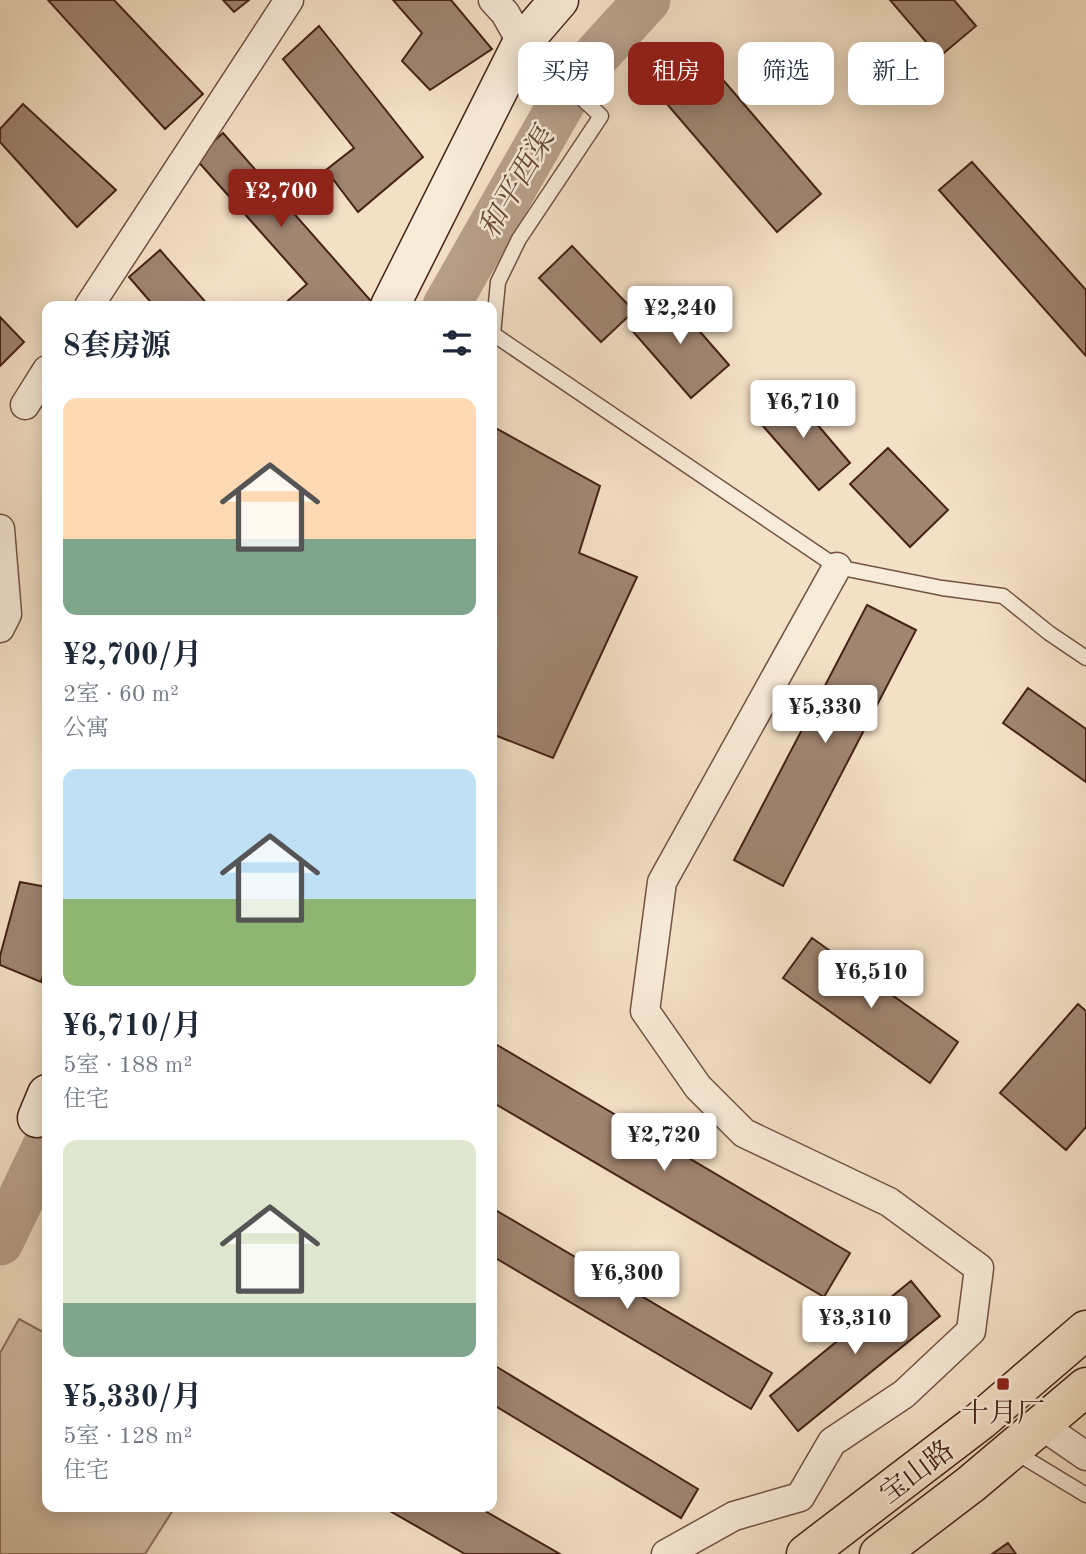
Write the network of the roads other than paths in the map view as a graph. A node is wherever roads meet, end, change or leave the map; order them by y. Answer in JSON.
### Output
{"nodes":[{"id":1,"x":289,"y":0,"type":"edge"},
{"id":2,"x":493,"y":0,"type":"edge"},
{"id":3,"x":559,"y":0,"type":"edge"},
{"id":4,"x":522,"y":42,"type":"edge"},
{"id":5,"x":525,"y":42,"type":"edge"},
{"id":6,"x":518,"y":54,"type":"edge"},
{"id":7,"x":589,"y":105,"type":"edge"},
{"id":8,"x":92,"y":301,"type":"edge"},
{"id":9,"x":392,"y":301,"type":"edge"},
{"id":10,"x":496,"y":301,"type":"edge"},
{"id":11,"x":497,"y":337,"type":"edge"},
{"id":12,"x":42,"y":378,"type":"edge"},
{"id":13,"x":25,"y":405,"type":"dead end"},
{"id":14,"x":0,"y":529,"type":"edge"},
{"id":15,"x":836,"y":567,"type":"junction"},
{"id":16,"x":0,"y":628,"type":"edge"},
{"id":17,"x":1086,"y":658,"type":"edge"},
{"id":18,"x":1086,"y":1330,"type":"edge"},
{"id":19,"x":1086,"y":1387,"type":"edge"},
{"id":20,"x":1041,"y":1425,"type":"junction"},
{"id":21,"x":1011,"y":1450,"type":"junction"},
{"id":22,"x":1086,"y":1456,"type":"edge"},
{"id":23,"x":1086,"y":1495,"type":"edge"},
{"id":24,"x":666,"y":1554,"type":"edge"},
{"id":25,"x":806,"y":1554,"type":"edge"},
{"id":26,"x":879,"y":1554,"type":"edge"}],
"edges":[{"from":1,"to":8,"type":"street"},
{"from":2,"to":4,"type":"street"},
{"from":3,"to":5,"type":"street"},
{"from":6,"to":9,"type":"street"},
{"from":7,"to":10,"type":"lane"},
{"from":11,"to":15,"type":"lane"},
{"from":12,"to":13,"type":"street"},
{"from":14,"to":16,"type":"street"},
{"from":15,"to":17,"type":"lane"},
{"from":15,"to":24,"type":"street"},
{"from":18,"to":25,"type":"main road","name":"宝山路"},
{"from":19,"to":20,"type":"main road","name":"宝山路"},
{"from":20,"to":21,"type":"main road","name":"宝山路"},
{"from":20,"to":22,"type":"street"},
{"from":21,"to":23,"type":"lane"},
{"from":21,"to":26,"type":"main road","name":"宝山路"}]}
